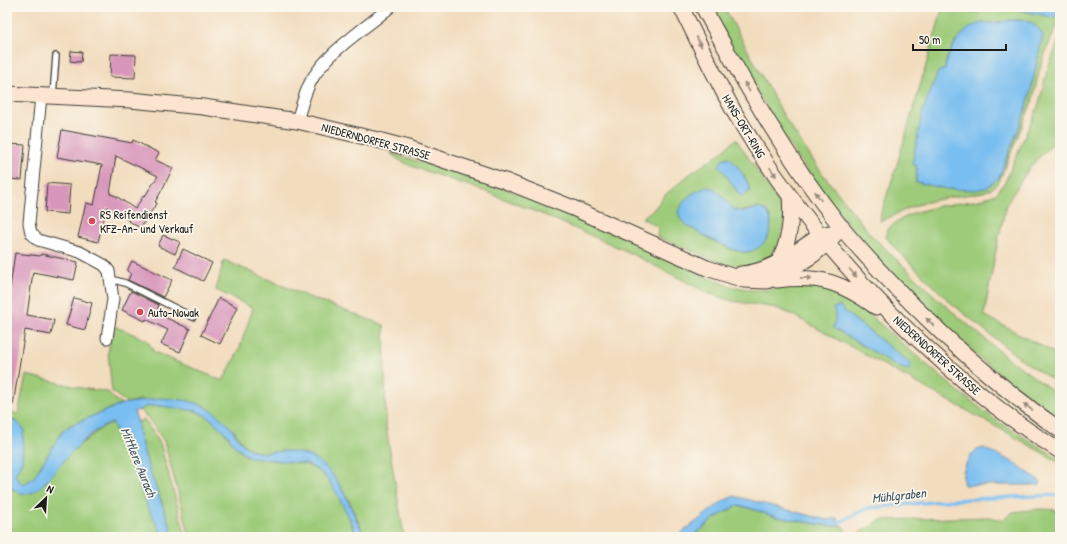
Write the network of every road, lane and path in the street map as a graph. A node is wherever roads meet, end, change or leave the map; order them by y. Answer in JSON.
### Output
{"nodes":[{"id":1,"x":390,"y":7,"type":"edge"},
{"id":2,"x":681,"y":7,"type":"edge"},
{"id":3,"x":703,"y":7,"type":"edge"},
{"id":4,"x":56,"y":56,"type":"dead end"},
{"id":5,"x":7,"y":94,"type":"edge"},
{"id":6,"x":47,"y":96,"type":"junction"},
{"id":7,"x":297,"y":121,"type":"junction"},
{"id":8,"x":790,"y":196,"type":"junction"},
{"id":9,"x":842,"y":227,"type":"junction"},
{"id":10,"x":823,"y":240,"type":"junction"},
{"id":11,"x":778,"y":263,"type":"junction"},
{"id":12,"x":724,"y":274,"type":"junction"},
{"id":13,"x":111,"y":279,"type":"junction"},
{"id":14,"x":767,"y":281,"type":"junction"},
{"id":15,"x":194,"y":317,"type":"dead end"},
{"id":16,"x":906,"y":329,"type":"junction"},
{"id":17,"x":107,"y":338,"type":"dead end"},
{"id":18,"x":1060,"y":430,"type":"edge"},
{"id":19,"x":1060,"y":451,"type":"edge"}],
"edges":[{"from":1,"to":7,"type":"street"},
{"from":2,"to":8,"type":"main road","name":"HANS-ORT-RING","one_way":true},
{"from":9,"to":3,"type":"main road","name":"HANS-ORT-RING","one_way":true},
{"from":4,"to":6,"type":"lane"},
{"from":5,"to":6,"type":"main road","name":"NIEDERNDORFER STRASSE"},
{"from":6,"to":7,"type":"main road","name":"NIEDERNDORFER STRASSE"},
{"from":6,"to":13,"type":"street"},
{"from":7,"to":12,"type":"main road","name":"NIEDERNDORFER STRASSE"},
{"from":8,"to":10,"type":"main road","name":"HANS-ORT-RING"},
{"from":8,"to":11,"type":"main road"},
{"from":9,"to":10,"type":"main road","name":"NIEDERNDORFER STRASSE"},
{"from":18,"to":9,"type":"main road","name":"NIEDERNDORFER STRASSE","one_way":true},
{"from":10,"to":11,"type":"main road","name":"NIEDERNDORFER STRASSE"},
{"from":10,"to":14,"type":"main road","name":"NIEDERNDORFER STRASSE"},
{"from":10,"to":16,"type":"main road","name":"NIEDERNDORFER STRASSE","one_way":true},
{"from":11,"to":12,"type":"main road","name":"NIEDERNDORFER STRASSE"},
{"from":12,"to":14,"type":"main road","name":"NIEDERNDORFER STRASSE"},
{"from":13,"to":15,"type":"lane"},
{"from":13,"to":17,"type":"street"},
{"from":14,"to":16,"type":"main road","one_way":true},
{"from":16,"to":19,"type":"main road","name":"NIEDERNDORFER STRASSE"}]}
